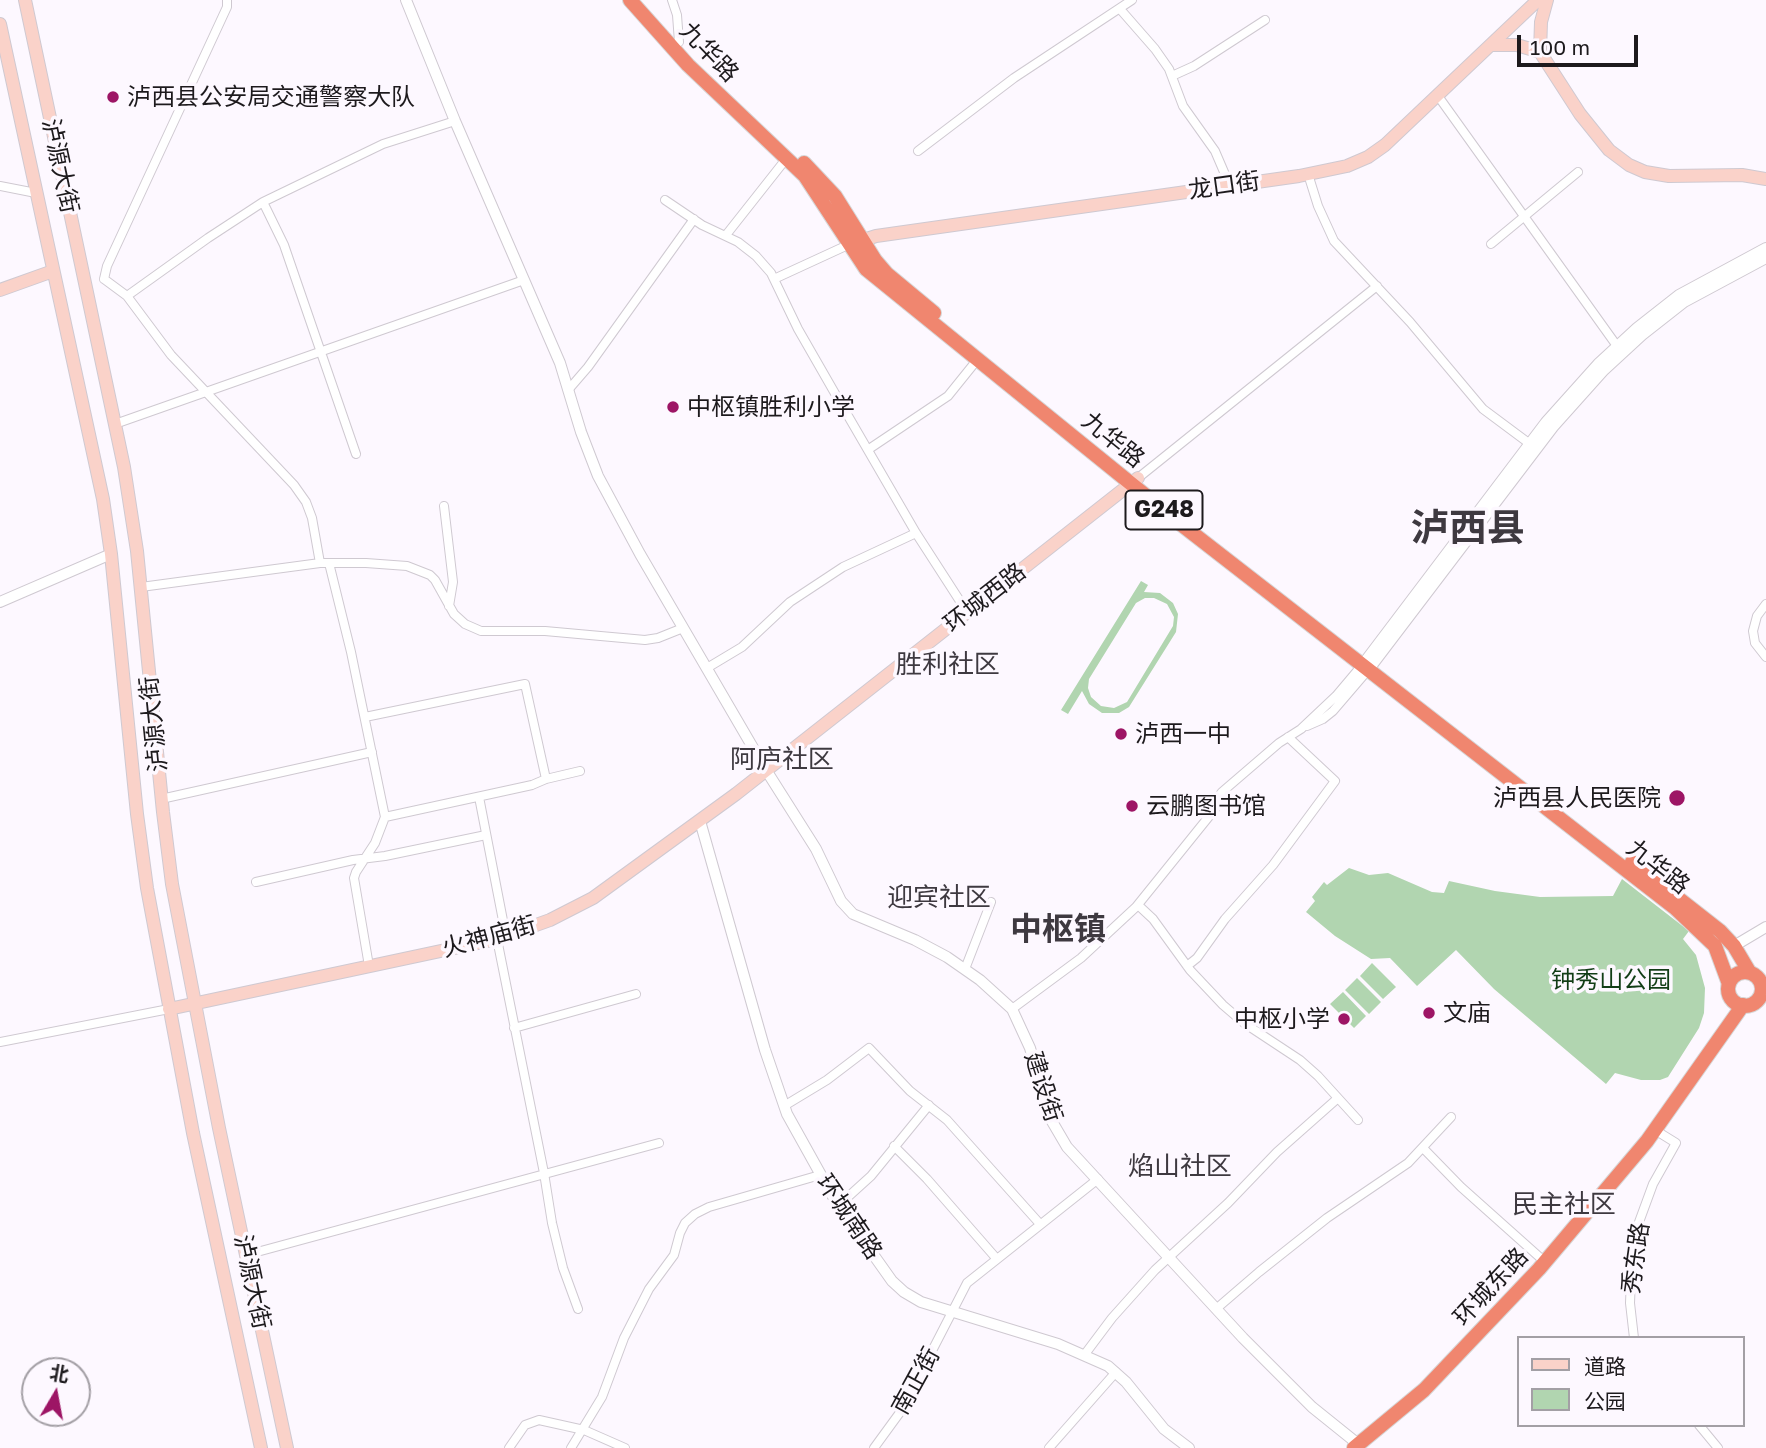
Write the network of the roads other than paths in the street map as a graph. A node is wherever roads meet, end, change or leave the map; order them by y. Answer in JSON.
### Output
{"nodes":[{"id":1,"x":24,"y":0,"type":"edge"},
{"id":2,"x":227,"y":0,"type":"edge"},
{"id":3,"x":406,"y":0,"type":"edge"},
{"id":4,"x":630,"y":0,"type":"edge"},
{"id":5,"x":643,"y":0,"type":"edge"},
{"id":6,"x":672,"y":0,"type":"edge"},
{"id":7,"x":1132,"y":0,"type":"edge"},
{"id":8,"x":1538,"y":0,"type":"edge"},
{"id":9,"x":1547,"y":0,"type":"edge"},
{"id":10,"x":1120,"y":9,"type":"junction"},
{"id":11,"x":1265,"y":20,"type":"dead end"},
{"id":12,"x":0,"y":23,"type":"edge"},
{"id":13,"x":679,"y":42,"type":"junction"},
{"id":14,"x":1492,"y":45,"type":"junction"},
{"id":15,"x":1540,"y":52,"type":"junction"},
{"id":16,"x":1172,"y":76,"type":"junction"},
{"id":17,"x":1438,"y":96,"type":"junction"},
{"id":18,"x":455,"y":121,"type":"junction"},
{"id":19,"x":918,"y":152,"type":"dead end"},
{"id":20,"x":786,"y":159,"type":"junction"},
{"id":21,"x":1578,"y":172,"type":"dead end"},
{"id":22,"x":1308,"y":174,"type":"junction"},
{"id":23,"x":1766,"y":179,"type":"edge"},
{"id":24,"x":0,"y":186,"type":"edge"},
{"id":25,"x":1230,"y":186,"type":"junction"},
{"id":26,"x":36,"y":193,"type":"junction"},
{"id":27,"x":665,"y":200,"type":"dead end"},
{"id":28,"x":263,"y":202,"type":"junction"},
{"id":29,"x":1525,"y":216,"type":"junction"},
{"id":30,"x":694,"y":219,"type":"junction"},
{"id":31,"x":726,"y":235,"type":"junction"},
{"id":32,"x":856,"y":242,"type":"junction"},
{"id":33,"x":1491,"y":244,"type":"dead end"},
{"id":34,"x":1766,"y":248,"type":"edge"},
{"id":35,"x":1766,"y":258,"type":"edge"},
{"id":36,"x":53,"y":271,"type":"junction"},
{"id":37,"x":774,"y":278,"type":"junction"},
{"id":38,"x":104,"y":279,"type":"junction"},
{"id":39,"x":524,"y":280,"type":"junction"},
{"id":40,"x":86,"y":284,"type":"junction"},
{"id":41,"x":1377,"y":286,"type":"junction"},
{"id":42,"x":0,"y":290,"type":"edge"},
{"id":43,"x":127,"y":296,"type":"junction"},
{"id":44,"x":1617,"y":346,"type":"junction"},
{"id":45,"x":321,"y":352,"type":"junction"},
{"id":46,"x":977,"y":360,"type":"junction"},
{"id":47,"x":569,"y":389,"type":"junction"},
{"id":48,"x":207,"y":392,"type":"junction"},
{"id":49,"x":115,"y":424,"type":"junction"},
{"id":50,"x":1530,"y":444,"type":"junction"},
{"id":51,"x":869,"y":449,"type":"junction"},
{"id":52,"x":356,"y":454,"type":"dead end"},
{"id":53,"x":1134,"y":481,"type":"junction"},
{"id":54,"x":444,"y":506,"type":"dead end"},
{"id":55,"x":916,"y":533,"type":"junction"},
{"id":56,"x":111,"y":554,"type":"junction"},
{"id":57,"x":324,"y":563,"type":"junction"},
{"id":58,"x":141,"y":587,"type":"junction"},
{"id":59,"x":0,"y":602,"type":"edge"},
{"id":60,"x":1766,"y":604,"type":"edge"},
{"id":61,"x":449,"y":606,"type":"junction"},
{"id":62,"x":967,"y":612,"type":"junction"},
{"id":63,"x":683,"y":628,"type":"junction"},
{"id":64,"x":1766,"y":657,"type":"edge"},
{"id":65,"x":1369,"y":663,"type":"junction"},
{"id":66,"x":707,"y":668,"type":"junction"},
{"id":67,"x":365,"y":717,"type":"junction"},
{"id":68,"x":1288,"y":737,"type":"junction"},
{"id":69,"x":372,"y":752,"type":"junction"},
{"id":70,"x":766,"y":770,"type":"junction"},
{"id":71,"x":580,"y":771,"type":"dead end"},
{"id":72,"x":546,"y":779,"type":"junction"},
{"id":73,"x":479,"y":797,"type":"junction"},
{"id":74,"x":161,"y":799,"type":"junction"},
{"id":75,"x":385,"y":817,"type":"junction"},
{"id":76,"x":699,"y":821,"type":"junction"},
{"id":77,"x":486,"y":835,"type":"junction"},
{"id":78,"x":365,"y":859,"type":"junction"},
{"id":79,"x":256,"y":883,"type":"dead end"},
{"id":80,"x":991,"y":902,"type":"dead end"},
{"id":81,"x":1138,"y":905,"type":"junction"},
{"id":82,"x":1766,"y":927,"type":"edge"},
{"id":83,"x":501,"y":937,"type":"junction"},
{"id":84,"x":1734,"y":946,"type":"junction"},
{"id":85,"x":369,"y":966,"type":"junction"},
{"id":86,"x":1187,"y":966,"type":"junction"},
{"id":87,"x":965,"y":969,"type":"junction"},
{"id":88,"x":1750,"y":972,"type":"junction"},
{"id":89,"x":1729,"y":984,"type":"junction"},
{"id":90,"x":1764,"y":993,"type":"edge"},
{"id":91,"x":636,"y":994,"type":"dead end"},
{"id":92,"x":194,"y":1004,"type":"junction"},
{"id":93,"x":1747,"y":1005,"type":"junction"},
{"id":94,"x":169,"y":1009,"type":"junction"},
{"id":95,"x":1012,"y":1009,"type":"junction"},
{"id":96,"x":1766,"y":1013,"type":"edge"},
{"id":97,"x":514,"y":1028,"type":"junction"},
{"id":98,"x":0,"y":1042,"type":"edge"},
{"id":99,"x":1338,"y":1098,"type":"junction"},
{"id":100,"x":929,"y":1105,"type":"junction"},
{"id":101,"x":784,"y":1106,"type":"junction"},
{"id":102,"x":1451,"y":1117,"type":"dead end"},
{"id":103,"x":1359,"y":1120,"type":"dead end"},
{"id":104,"x":1655,"y":1130,"type":"junction"},
{"id":105,"x":659,"y":1143,"type":"dead end"},
{"id":106,"x":894,"y":1146,"type":"junction"},
{"id":107,"x":1423,"y":1149,"type":"junction"},
{"id":108,"x":544,"y":1173,"type":"junction"},
{"id":109,"x":820,"y":1175,"type":"junction"},
{"id":110,"x":1098,"y":1179,"type":"junction"},
{"id":111,"x":839,"y":1205,"type":"junction"},
{"id":112,"x":1040,"y":1224,"type":"junction"},
{"id":113,"x":246,"y":1255,"type":"junction"},
{"id":114,"x":1169,"y":1256,"type":"junction"},
{"id":115,"x":996,"y":1258,"type":"junction"},
{"id":116,"x":1545,"y":1262,"type":"junction"},
{"id":117,"x":578,"y":1309,"type":"dead end"},
{"id":118,"x":1216,"y":1309,"type":"junction"},
{"id":119,"x":953,"y":1312,"type":"junction"},
{"id":120,"x":1634,"y":1336,"type":"edge"},
{"id":121,"x":1085,"y":1354,"type":"junction"},
{"id":122,"x":1116,"y":1372,"type":"junction"},
{"id":123,"x":1701,"y":1427,"type":"edge"},
{"id":124,"x":584,"y":1430,"type":"junction"},
{"id":125,"x":1356,"y":1446,"type":"edge"},
{"id":126,"x":261,"y":1448,"type":"edge"},
{"id":127,"x":287,"y":1448,"type":"edge"},
{"id":128,"x":509,"y":1448,"type":"edge"},
{"id":129,"x":570,"y":1448,"type":"edge"},
{"id":130,"x":625,"y":1448,"type":"edge"},
{"id":131,"x":874,"y":1448,"type":"edge"},
{"id":132,"x":1049,"y":1448,"type":"edge"},
{"id":133,"x":1189,"y":1448,"type":"edge"},
{"id":134,"x":1718,"y":1448,"type":"edge"}],
"edges":[{"from":1,"to":40,"type":"main road","name":"泸源大街"},
{"from":2,"to":38,"type":"street"},
{"from":3,"to":18,"type":"street","name":"建设街"},
{"from":4,"to":20,"type":"highway","name":"九华路","number":"G248"},
{"from":5,"to":13,"type":"highway","name":"九华路","number":"G248"},
{"from":6,"to":13,"type":"street"},
{"from":7,"to":10,"type":"street"},
{"from":8,"to":14,"type":"main road","name":"龙口街"},
{"from":9,"to":15,"type":"main road"},
{"from":10,"to":16,"type":"street"},
{"from":10,"to":19,"type":"street"},
{"from":11,"to":16,"type":"street"},
{"from":12,"to":26,"type":"main road","name":"泸源大街"},
{"from":13,"to":32,"type":"highway","name":"九华路","number":"G248"},
{"from":14,"to":15,"type":"main road"},
{"from":14,"to":17,"type":"main road","name":"龙口街"},
{"from":15,"to":23,"type":"main road"},
{"from":16,"to":25,"type":"street"},
{"from":17,"to":22,"type":"main road","name":"龙口街"},
{"from":17,"to":29,"type":"street"},
{"from":18,"to":28,"type":"street"},
{"from":18,"to":39,"type":"street","name":"建设街"},
{"from":20,"to":31,"type":"street"},
{"from":20,"to":32,"type":"highway","name":"九华路","number":"G248"},
{"from":21,"to":29,"type":"street"},
{"from":22,"to":25,"type":"main road","name":"龙口街"},
{"from":22,"to":41,"type":"street"},
{"from":24,"to":26,"type":"street"},
{"from":25,"to":32,"type":"main road","name":"龙口街"},
{"from":26,"to":36,"type":"main road","name":"泸源大街"},
{"from":27,"to":30,"type":"street"},
{"from":28,"to":43,"type":"street"},
{"from":28,"to":45,"type":"street"},
{"from":29,"to":33,"type":"street"},
{"from":29,"to":44,"type":"street"},
{"from":30,"to":31,"type":"street"},
{"from":30,"to":47,"type":"street"},
{"from":31,"to":37,"type":"street"},
{"from":32,"to":37,"type":"street"},
{"from":32,"to":46,"type":"highway","name":"九华路","number":"G248"},
{"from":32,"to":53,"type":"highway","name":"九华路","number":"G248"},
{"from":34,"to":44,"type":"street"},
{"from":35,"to":65,"type":"street"},
{"from":36,"to":42,"type":"main road"},
{"from":36,"to":56,"type":"main road","name":"泸源大街"},
{"from":37,"to":51,"type":"street"},
{"from":38,"to":40,"type":"street"},
{"from":38,"to":43,"type":"street"},
{"from":39,"to":45,"type":"street"},
{"from":39,"to":47,"type":"street","name":"建设街"},
{"from":40,"to":49,"type":"main road","name":"泸源大街"},
{"from":41,"to":50,"type":"street"},
{"from":41,"to":53,"type":"street"},
{"from":43,"to":48,"type":"street"},
{"from":44,"to":50,"type":"street"},
{"from":45,"to":48,"type":"street"},
{"from":45,"to":52,"type":"street"},
{"from":46,"to":51,"type":"street"},
{"from":46,"to":53,"type":"highway","name":"九华路","number":"G248"},
{"from":47,"to":63,"type":"street","name":"建设街"},
{"from":48,"to":49,"type":"street"},
{"from":48,"to":57,"type":"street"},
{"from":49,"to":58,"type":"main road","name":"泸源大街"},
{"from":50,"to":65,"type":"street"},
{"from":51,"to":55,"type":"street"},
{"from":53,"to":62,"type":"main road","name":"环城西路"},
{"from":53,"to":65,"type":"highway","name":"九华路","number":"G248"},
{"from":54,"to":61,"type":"street"},
{"from":55,"to":62,"type":"street"},
{"from":55,"to":66,"type":"street"},
{"from":56,"to":59,"type":"street"},
{"from":56,"to":94,"type":"main road","name":"泸源大街"},
{"from":57,"to":58,"type":"street"},
{"from":57,"to":61,"type":"street"},
{"from":57,"to":67,"type":"street"},
{"from":58,"to":74,"type":"main road","name":"泸源大街"},
{"from":60,"to":64,"type":"street"},
{"from":61,"to":63,"type":"street"},
{"from":62,"to":70,"type":"main road","name":"环城西路"},
{"from":63,"to":66,"type":"street","name":"建设街"},
{"from":65,"to":68,"type":"street"},
{"from":65,"to":84,"type":"highway","name":"九华路","number":"G248"},
{"from":65,"to":89,"type":"highway","name":"九华路","number":"G248"},
{"from":66,"to":70,"type":"street","name":"建设街"},
{"from":67,"to":69,"type":"street"},
{"from":67,"to":72,"type":"street"},
{"from":68,"to":81,"type":"street"},
{"from":68,"to":86,"type":"street"},
{"from":69,"to":74,"type":"street"},
{"from":69,"to":75,"type":"street"},
{"from":70,"to":76,"type":"main road","name":"火神庙街"},
{"from":70,"to":87,"type":"street","name":"建设街"},
{"from":71,"to":72,"type":"street"},
{"from":72,"to":73,"type":"street"},
{"from":73,"to":75,"type":"street"},
{"from":73,"to":77,"type":"street"},
{"from":74,"to":92,"type":"main road","name":"泸源大街"},
{"from":75,"to":78,"type":"street"},
{"from":76,"to":83,"type":"main road","name":"火神庙街"},
{"from":76,"to":101,"type":"street","name":"环城南路"},
{"from":77,"to":78,"type":"street"},
{"from":77,"to":83,"type":"street"},
{"from":78,"to":79,"type":"street"},
{"from":78,"to":85,"type":"street"},
{"from":80,"to":87,"type":"street"},
{"from":81,"to":86,"type":"street"},
{"from":81,"to":95,"type":"street"},
{"from":82,"to":84,"type":"street"},
{"from":83,"to":85,"type":"main road","name":"火神庙街"},
{"from":83,"to":97,"type":"street"},
{"from":84,"to":88,"type":"highway","name":"九华路","number":"G248"},
{"from":85,"to":92,"type":"main road","name":"火神庙街"},
{"from":86,"to":99,"type":"street"},
{"from":87,"to":95,"type":"street","name":"建设街"},
{"from":88,"to":89,"type":"highway"},
{"from":88,"to":90,"type":"highway","name":"九华路","number":"G248"},
{"from":89,"to":93,"type":"highway","name":"九华路","number":"G248"},
{"from":90,"to":93,"type":"highway","name":"九华路","number":"G248"},
{"from":91,"to":97,"type":"street"},
{"from":92,"to":94,"type":"main road","name":"火神庙街"},
{"from":92,"to":113,"type":"main road","name":"泸源大街"},
{"from":93,"to":96,"type":"highway","name":"九华路"},
{"from":93,"to":104,"type":"highway","name":"环城东路","number":"G248"},
{"from":94,"to":98,"type":"street"},
{"from":94,"to":126,"type":"main road","name":"泸源大街"},
{"from":95,"to":110,"type":"street","name":"建设街"},
{"from":97,"to":108,"type":"street"},
{"from":99,"to":103,"type":"street"},
{"from":99,"to":114,"type":"street"},
{"from":100,"to":101,"type":"street"},
{"from":100,"to":106,"type":"street"},
{"from":100,"to":112,"type":"street"},
{"from":101,"to":109,"type":"street","name":"环城南路"},
{"from":102,"to":107,"type":"street"},
{"from":104,"to":116,"type":"highway","name":"环城东路","number":"G248"},
{"from":104,"to":120,"type":"street","name":"秀东路"},
{"from":105,"to":108,"type":"street"},
{"from":106,"to":111,"type":"street"},
{"from":106,"to":115,"type":"street"},
{"from":107,"to":116,"type":"street"},
{"from":107,"to":118,"type":"street"},
{"from":108,"to":113,"type":"street"},
{"from":108,"to":117,"type":"street"},
{"from":109,"to":111,"type":"street","name":"环城南路"},
{"from":109,"to":124,"type":"street"},
{"from":110,"to":112,"type":"street","name":"南正街"},
{"from":110,"to":114,"type":"street","name":"建设街"},
{"from":111,"to":119,"type":"street","name":"环城南路"},
{"from":112,"to":115,"type":"street","name":"南正街"},
{"from":113,"to":127,"type":"main road","name":"泸源大街"},
{"from":114,"to":118,"type":"street","name":"建设街"},
{"from":114,"to":121,"type":"street"},
{"from":115,"to":119,"type":"street","name":"南正街"},
{"from":116,"to":125,"type":"highway","name":"环城东路","number":"G248"},
{"from":118,"to":125,"type":"street","name":"建设街"},
{"from":119,"to":121,"type":"street","name":"环城南路"},
{"from":119,"to":131,"type":"street","name":"南正街"},
{"from":121,"to":122,"type":"street","name":"环城南路"},
{"from":122,"to":132,"type":"street"},
{"from":122,"to":133,"type":"street","name":"环城南路"},
{"from":123,"to":134,"type":"street"},
{"from":124,"to":128,"type":"street"},
{"from":124,"to":129,"type":"street"},
{"from":124,"to":130,"type":"street"}]}
